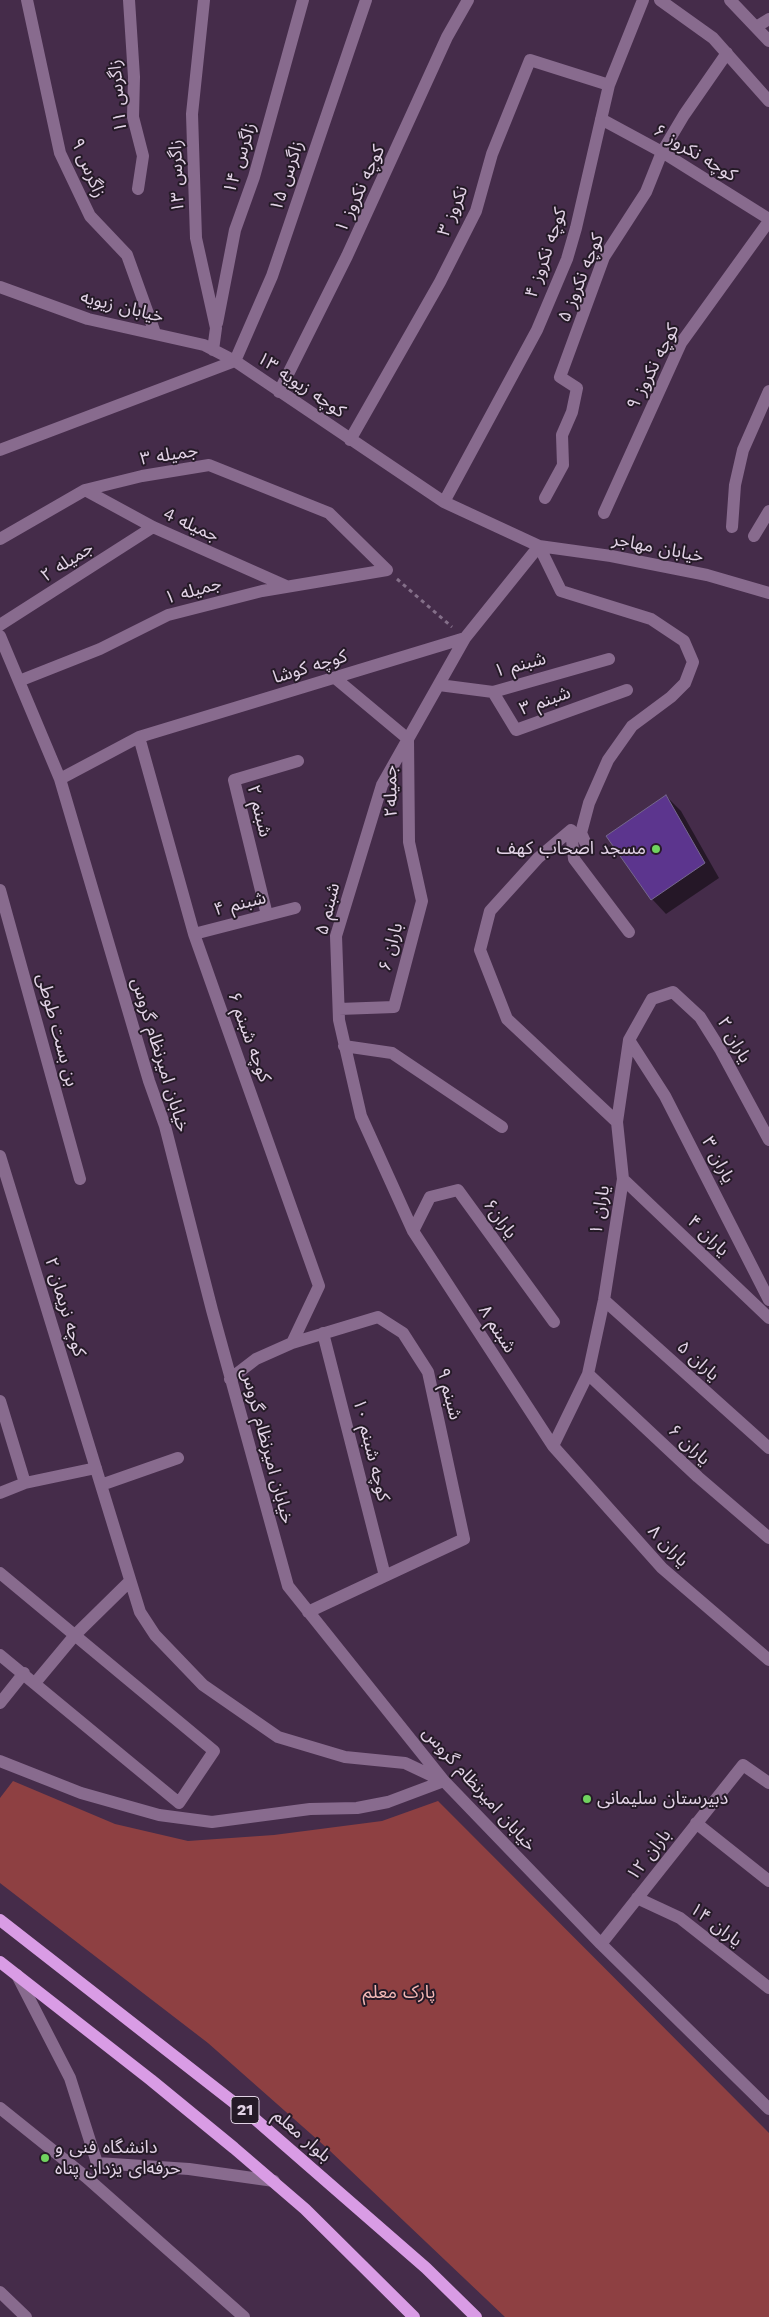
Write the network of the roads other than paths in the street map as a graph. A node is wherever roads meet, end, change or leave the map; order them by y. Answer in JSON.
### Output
{"nodes":[{"id":1,"x":27,"y":0,"type":"edge"},
{"id":2,"x":129,"y":0,"type":"edge"},
{"id":3,"x":204,"y":0,"type":"edge"},
{"id":4,"x":303,"y":0,"type":"edge"},
{"id":5,"x":366,"y":0,"type":"edge"},
{"id":6,"x":468,"y":0,"type":"edge"},
{"id":7,"x":643,"y":0,"type":"edge"},
{"id":8,"x":660,"y":0,"type":"edge"},
{"id":9,"x":730,"y":0,"type":"edge"},
{"id":10,"x":769,"y":19,"type":"edge"},
{"id":11,"x":756,"y":27,"type":"junction"},
{"id":12,"x":769,"y":42,"type":"edge"},
{"id":13,"x":727,"y":53,"type":"junction"},
{"id":14,"x":609,"y":86,"type":"junction"},
{"id":15,"x":769,"y":101,"type":"edge"},
{"id":16,"x":601,"y":119,"type":"junction"},
{"id":17,"x":662,"y":152,"type":"junction"},
{"id":18,"x":138,"y":189,"type":"dead end"},
{"id":19,"x":769,"y":220,"type":"edge"},
{"id":20,"x":0,"y":288,"type":"edge"},
{"id":21,"x":216,"y":328,"type":"junction"},
{"id":22,"x":155,"y":333,"type":"junction"},
{"id":23,"x":213,"y":350,"type":"junction"},
{"id":24,"x":235,"y":361,"type":"junction"},
{"id":25,"x":769,"y":391,"type":"edge"},
{"id":26,"x":279,"y":392,"type":"junction"},
{"id":27,"x":350,"y":440,"type":"junction"},
{"id":28,"x":0,"y":450,"type":"edge"},
{"id":29,"x":85,"y":490,"type":"junction"},
{"id":30,"x":545,"y":498,"type":"dead end"},
{"id":31,"x":444,"y":502,"type":"junction"},
{"id":32,"x":769,"y":510,"type":"edge"},
{"id":33,"x":604,"y":513,"type":"dead end"},
{"id":34,"x":732,"y":526,"type":"dead end"},
{"id":35,"x":153,"y":527,"type":"junction"},
{"id":36,"x":754,"y":536,"type":"dead end"},
{"id":37,"x":0,"y":540,"type":"edge"},
{"id":38,"x":539,"y":546,"type":"junction"},
{"id":39,"x":387,"y":570,"type":"joint"},
{"id":40,"x":286,"y":586,"type":"junction"},
{"id":41,"x":769,"y":593,"type":"edge"},
{"id":42,"x":0,"y":625,"type":"edge"},
{"id":43,"x":0,"y":636,"type":"edge"},
{"id":44,"x":465,"y":638,"type":"junction"},
{"id":45,"x":609,"y":659,"type":"dead end"},
{"id":46,"x":335,"y":678,"type":"junction"},
{"id":47,"x":19,"y":681,"type":"junction"},
{"id":48,"x":439,"y":685,"type":"junction"},
{"id":49,"x":627,"y":690,"type":"dead end"},
{"id":50,"x":493,"y":692,"type":"junction"},
{"id":51,"x":139,"y":737,"type":"junction"},
{"id":52,"x":408,"y":739,"type":"junction"},
{"id":53,"x":298,"y":761,"type":"dead end"},
{"id":54,"x":60,"y":779,"type":"junction"},
{"id":55,"x":409,"y":842,"type":"joint"},
{"id":56,"x":585,"y":842,"type":"dead end"},
{"id":57,"x":0,"y":890,"type":"edge"},
{"id":58,"x":294,"y":908,"type":"dead end"},
{"id":59,"x":267,"y":915,"type":"junction"},
{"id":60,"x":629,"y":932,"type":"dead end"},
{"id":61,"x":194,"y":934,"type":"junction"},
{"id":62,"x":672,"y":992,"type":"joint"},
{"id":63,"x":339,"y":1009,"type":"junction"},
{"id":64,"x":629,"y":1040,"type":"junction"},
{"id":65,"x":344,"y":1046,"type":"junction"},
{"id":66,"x":617,"y":1122,"type":"junction"},
{"id":67,"x":502,"y":1127,"type":"dead end"},
{"id":68,"x":769,"y":1140,"type":"edge"},
{"id":69,"x":0,"y":1156,"type":"edge"},
{"id":70,"x":80,"y":1179,"type":"dead end"},
{"id":71,"x":623,"y":1179,"type":"junction"},
{"id":72,"x":413,"y":1231,"type":"junction"},
{"id":73,"x":604,"y":1300,"type":"junction"},
{"id":74,"x":769,"y":1300,"type":"edge"},
{"id":75,"x":769,"y":1318,"type":"edge"},
{"id":76,"x":554,"y":1322,"type":"dead end"},
{"id":77,"x":323,"y":1333,"type":"junction"},
{"id":78,"x":292,"y":1343,"type":"junction"},
{"id":79,"x":588,"y":1374,"type":"junction"},
{"id":80,"x":230,"y":1379,"type":"junction"},
{"id":81,"x":0,"y":1401,"type":"edge"},
{"id":82,"x":553,"y":1446,"type":"junction"},
{"id":83,"x":769,"y":1448,"type":"edge"},
{"id":84,"x":178,"y":1458,"type":"dead end"},
{"id":85,"x":96,"y":1468,"type":"junction"},
{"id":86,"x":26,"y":1483,"type":"junction"},
{"id":87,"x":101,"y":1485,"type":"junction"},
{"id":88,"x":0,"y":1493,"type":"edge"},
{"id":89,"x":769,"y":1538,"type":"edge"},
{"id":90,"x":0,"y":1573,"type":"edge"},
{"id":91,"x":386,"y":1576,"type":"junction"},
{"id":92,"x":130,"y":1581,"type":"junction"},
{"id":93,"x":308,"y":1612,"type":"junction"},
{"id":94,"x":75,"y":1636,"type":"junction"},
{"id":95,"x":0,"y":1655,"type":"edge"},
{"id":96,"x":769,"y":1660,"type":"edge"},
{"id":97,"x":24,"y":1673,"type":"junction"},
{"id":98,"x":35,"y":1682,"type":"junction"},
{"id":99,"x":0,"y":1703,"type":"edge"},
{"id":100,"x":0,"y":1761,"type":"edge"},
{"id":101,"x":444,"y":1781,"type":"junction"},
{"id":102,"x":769,"y":1783,"type":"edge"},
{"id":103,"x":696,"y":1823,"type":"junction"},
{"id":104,"x":769,"y":1881,"type":"edge"},
{"id":105,"x":637,"y":1898,"type":"junction"},
{"id":106,"x":0,"y":1920,"type":"edge"},
{"id":107,"x":601,"y":1944,"type":"junction"},
{"id":108,"x":0,"y":1962,"type":"edge"},
{"id":109,"x":17,"y":1975,"type":"junction"},
{"id":110,"x":769,"y":1988,"type":"edge"},
{"id":111,"x":0,"y":2108,"type":"edge"},
{"id":112,"x":769,"y":2109,"type":"edge"},
{"id":113,"x":97,"y":2163,"type":"junction"},
{"id":114,"x":86,"y":2177,"type":"junction"},
{"id":115,"x":274,"y":2182,"type":"junction"},
{"id":116,"x":0,"y":2292,"type":"edge"},
{"id":117,"x":26,"y":2317,"type":"edge"},
{"id":118,"x":244,"y":2317,"type":"edge"},
{"id":119,"x":414,"y":2317,"type":"edge"},
{"id":120,"x":476,"y":2317,"type":"edge"}],
"edges":[{"from":1,"to":22,"type":"street","name":"زاگرس ۹"},
{"from":2,"to":18,"type":"street","name":"زاگرس ۱۱"},
{"from":3,"to":21,"type":"street","name":"زاگرس ۱۳"},
{"from":4,"to":21,"type":"street","name":"زاگرس ۱۴"},
{"from":5,"to":24,"type":"street","name":"زاگرس ۱۵"},
{"from":6,"to":26,"type":"street","name":"کوچه نکروز ۱"},
{"from":7,"to":14,"type":"street","name":"کوچه نکروز ۴"},
{"from":8,"to":13,"type":"street"},
{"from":9,"to":11,"type":"street"},
{"from":10,"to":11,"type":"street"},
{"from":11,"to":12,"type":"street"},
{"from":13,"to":15,"type":"street"},
{"from":13,"to":17,"type":"street","name":"کوچه نکروز ۵"},
{"from":14,"to":16,"type":"street","name":"کوچه نکروز ۴"},
{"from":14,"to":27,"type":"street","name":"نکروز ۳"},
{"from":16,"to":17,"type":"street","name":"کوچه نکروز ۶"},
{"from":16,"to":31,"type":"street","name":"کوچه نکروز ۴"},
{"from":17,"to":19,"type":"street","name":"کوچه نکروز ۶"},
{"from":17,"to":30,"type":"street","name":"کوچه نکروز ۵"},
{"from":19,"to":33,"type":"street","name":"کوچه نکروز ۹"},
{"from":20,"to":22,"type":"street","name":"خیابان زیویه"},
{"from":21,"to":23,"type":"street","name":"زاگرس ۱۳"},
{"from":22,"to":23,"type":"street","name":"خیابان زیویه"},
{"from":23,"to":24,"type":"street","name":"خیابان زیویه"},
{"from":24,"to":26,"type":"street","name":"کوچه زیویه ۱۳"},
{"from":24,"to":28,"type":"street","name":"کوچه زیویه ۱۳"},
{"from":25,"to":34,"type":"street"},
{"from":26,"to":27,"type":"street","name":"کوچه زیویه ۱۳"},
{"from":27,"to":31,"type":"street","name":"کوچه زیویه ۱۳"},
{"from":29,"to":35,"type":"street","name":"جمیله 4"},
{"from":29,"to":37,"type":"street","name":"جمیله ۳"},
{"from":29,"to":39,"type":"street","name":"جمیله ۳"},
{"from":31,"to":38,"type":"street","name":"کوچه زیویه ۱۳"},
{"from":32,"to":36,"type":"street"},
{"from":35,"to":40,"type":"street","name":"جمیله 4"},
{"from":35,"to":42,"type":"street","name":"جمیله ۲"},
{"from":38,"to":41,"type":"street","name":"خیابان مهاجر"},
{"from":38,"to":44,"type":"street"},
{"from":38,"to":56,"type":"street"},
{"from":39,"to":40,"type":"street","name":"جمیله ۱"},
{"from":40,"to":47,"type":"street","name":"جمیله ۱"},
{"from":43,"to":47,"type":"street","name":"خیابان امیرنظام گروس"},
{"from":44,"to":46,"type":"street","name":"کوچه کوشا"},
{"from":44,"to":48,"type":"street","name":"شبنم ۵"},
{"from":45,"to":50,"type":"street","name":"شبنم ۱"},
{"from":46,"to":51,"type":"street","name":"کوچه کوشا"},
{"from":46,"to":52,"type":"street"},
{"from":47,"to":54,"type":"street","name":"خیابان امیرنظام گروس"},
{"from":48,"to":50,"type":"street","name":"شبنم ۱"},
{"from":48,"to":52,"type":"street","name":"شبنم ۵"},
{"from":49,"to":50,"type":"street","name":"شبنم ۳"},
{"from":51,"to":54,"type":"street","name":"کوچه کوشا"},
{"from":51,"to":61,"type":"street","name":"کوچه شبنم ۶"},
{"from":52,"to":55,"type":"street","name":"جمیله۲"},
{"from":52,"to":63,"type":"street","name":"شبنم ۵"},
{"from":53,"to":59,"type":"street","name":"شبنم ۲"},
{"from":54,"to":80,"type":"street","name":"خیابان امیرنظام گروس"},
{"from":55,"to":63,"type":"street","name":"باران ۶"},
{"from":57,"to":70,"type":"street","name":"بن بست طوطی"},
{"from":58,"to":59,"type":"street","name":"شبنم ۴"},
{"from":59,"to":61,"type":"street","name":"شبنم ۴"},
{"from":60,"to":66,"type":"street"},
{"from":61,"to":78,"type":"street","name":"کوچه شبنم ۶"},
{"from":62,"to":64,"type":"street","name":"یاران ۱"},
{"from":62,"to":68,"type":"street","name":"یاران ۲"},
{"from":63,"to":65,"type":"street","name":"شبنم ۵"},
{"from":64,"to":66,"type":"street","name":"یاران ۱"},
{"from":64,"to":74,"type":"street","name":"یاران ۳"},
{"from":65,"to":67,"type":"street"},
{"from":65,"to":72,"type":"street","name":"شبنم ۵"},
{"from":66,"to":71,"type":"street","name":"یاران ۱"},
{"from":69,"to":85,"type":"street","name":"کوچه نریمان ۲"},
{"from":71,"to":73,"type":"street","name":"یاران ۱"},
{"from":71,"to":75,"type":"street","name":"یاران ۴"},
{"from":72,"to":76,"type":"street","name":"یاران۶"},
{"from":72,"to":82,"type":"street","name":"شبنم ۸"},
{"from":73,"to":79,"type":"street","name":"یاران ۱"},
{"from":73,"to":83,"type":"street","name":"یاران ۵"},
{"from":77,"to":78,"type":"street","name":"شبنم ۹"},
{"from":77,"to":91,"type":"street","name":"کوچه شبنم ۱۰"},
{"from":77,"to":91,"type":"street","name":"شبنم ۹"},
{"from":78,"to":80,"type":"street","name":"شبنم ۹"},
{"from":79,"to":82,"type":"street","name":"یاران ۱"},
{"from":79,"to":89,"type":"street","name":"یاران ۶"},
{"from":80,"to":93,"type":"street","name":"خیابان امیرنظام گروس"},
{"from":81,"to":86,"type":"street"},
{"from":82,"to":96,"type":"street","name":"یاران ۸"},
{"from":84,"to":87,"type":"street"},
{"from":85,"to":86,"type":"street"},
{"from":85,"to":87,"type":"street","name":"کوچه نریمان ۲"},
{"from":86,"to":88,"type":"street"},
{"from":87,"to":92,"type":"street","name":"کوچه نریمان ۲"},
{"from":90,"to":94,"type":"street"},
{"from":91,"to":93,"type":"street"},
{"from":92,"to":94,"type":"street"},
{"from":92,"to":101,"type":"street","name":"کوچه نریمان ۲"},
{"from":93,"to":101,"type":"street","name":"خیابان امیرنظام گروس"},
{"from":94,"to":98,"type":"street"},
{"from":94,"to":98,"type":"street"},
{"from":95,"to":97,"type":"street"},
{"from":97,"to":98,"type":"street"},
{"from":97,"to":99,"type":"street"},
{"from":100,"to":101,"type":"street"},
{"from":101,"to":107,"type":"street","name":"خیابان امیرنظام گروس"},
{"from":102,"to":103,"type":"street","name":"باران ۱۲"},
{"from":103,"to":104,"type":"street"},
{"from":103,"to":105,"type":"street","name":"باران ۱۲"},
{"from":105,"to":107,"type":"street","name":"باران ۱۲"},
{"from":105,"to":110,"type":"street","name":"یاران ۱۴"},
{"from":106,"to":120,"type":"main road","name":"بلوار معلم","number":"21"},
{"from":107,"to":112,"type":"street","name":"خیابان امیرنظام گروس"},
{"from":108,"to":109,"type":"main road","number":"21"},
{"from":109,"to":113,"type":"street"},
{"from":109,"to":115,"type":"main road","number":"21"},
{"from":111,"to":114,"type":"street"},
{"from":113,"to":114,"type":"street"},
{"from":113,"to":115,"type":"street"},
{"from":114,"to":118,"type":"street"},
{"from":115,"to":119,"type":"main road","number":"21"},
{"from":116,"to":117,"type":"street"}]}
